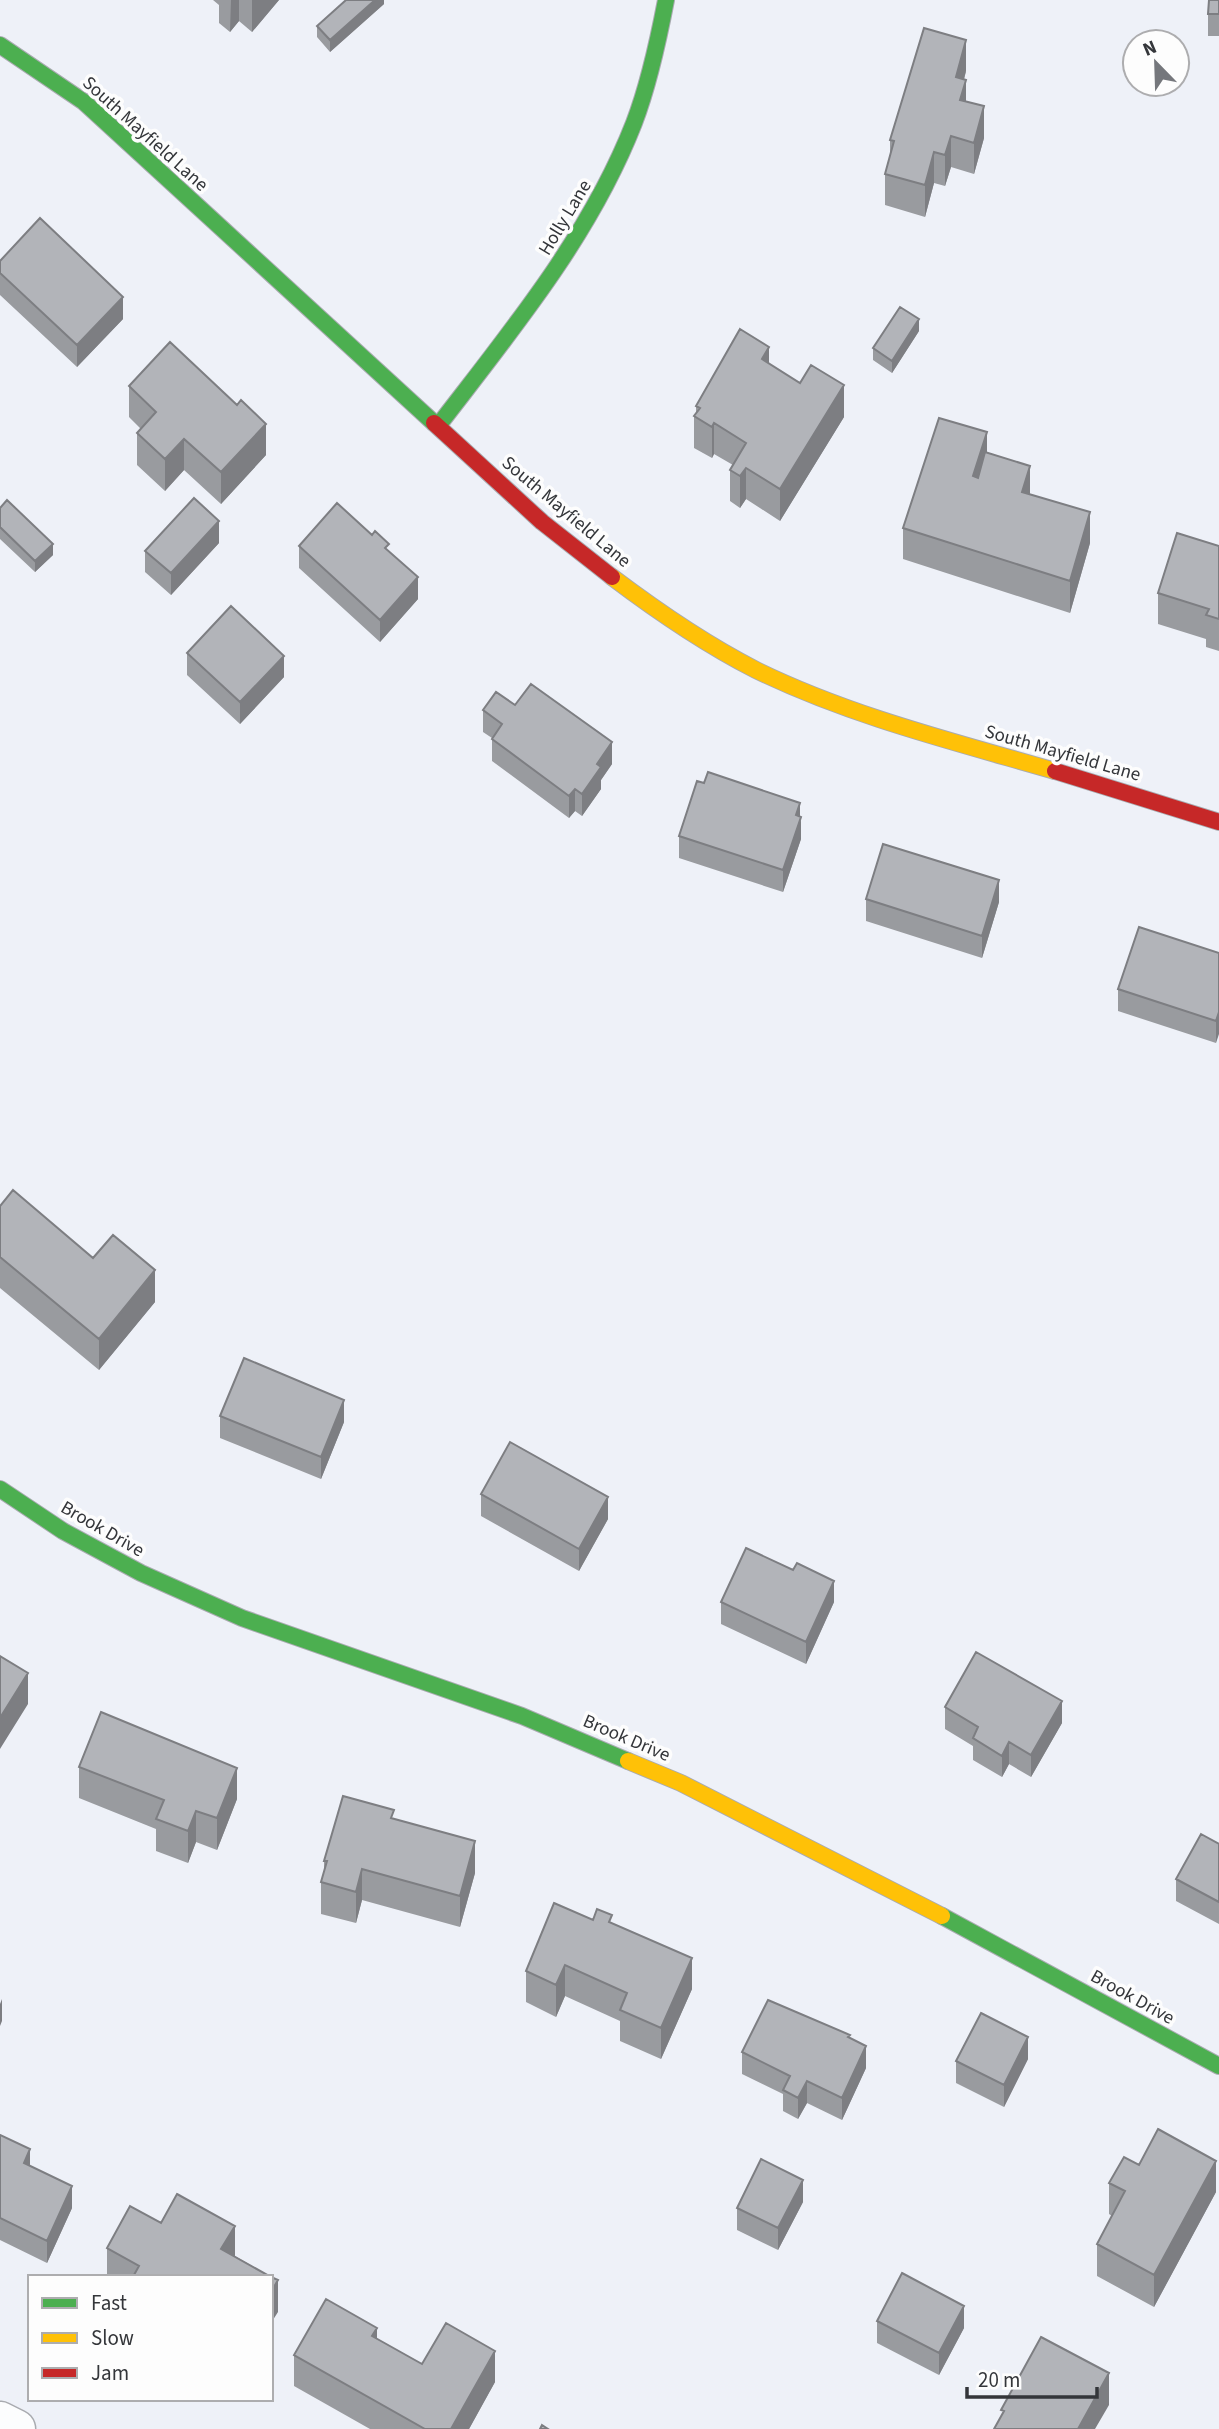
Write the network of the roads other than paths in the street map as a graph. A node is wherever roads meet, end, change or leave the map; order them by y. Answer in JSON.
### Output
{"nodes":[{"id":1,"x":666,"y":0,"type":"edge"},
{"id":2,"x":0,"y":45,"type":"edge"},
{"id":3,"x":438,"y":426,"type":"junction"},
{"id":4,"x":1219,"y":821,"type":"edge"},
{"id":5,"x":0,"y":1489,"type":"edge"},
{"id":6,"x":1219,"y":2066,"type":"edge"},
{"id":7,"x":0,"y":2421,"type":"edge"},
{"id":8,"x":16,"y":2429,"type":"edge"}],
"edges":[{"from":1,"to":3,"type":"street","name":"Holly Lane"},
{"from":2,"to":3,"type":"street","name":"South Mayfield Lane"},
{"from":3,"to":4,"type":"street","name":"South Mayfield Lane"},
{"from":5,"to":6,"type":"street","name":"Brook Drive"},
{"from":7,"to":8,"type":"street"}]}
